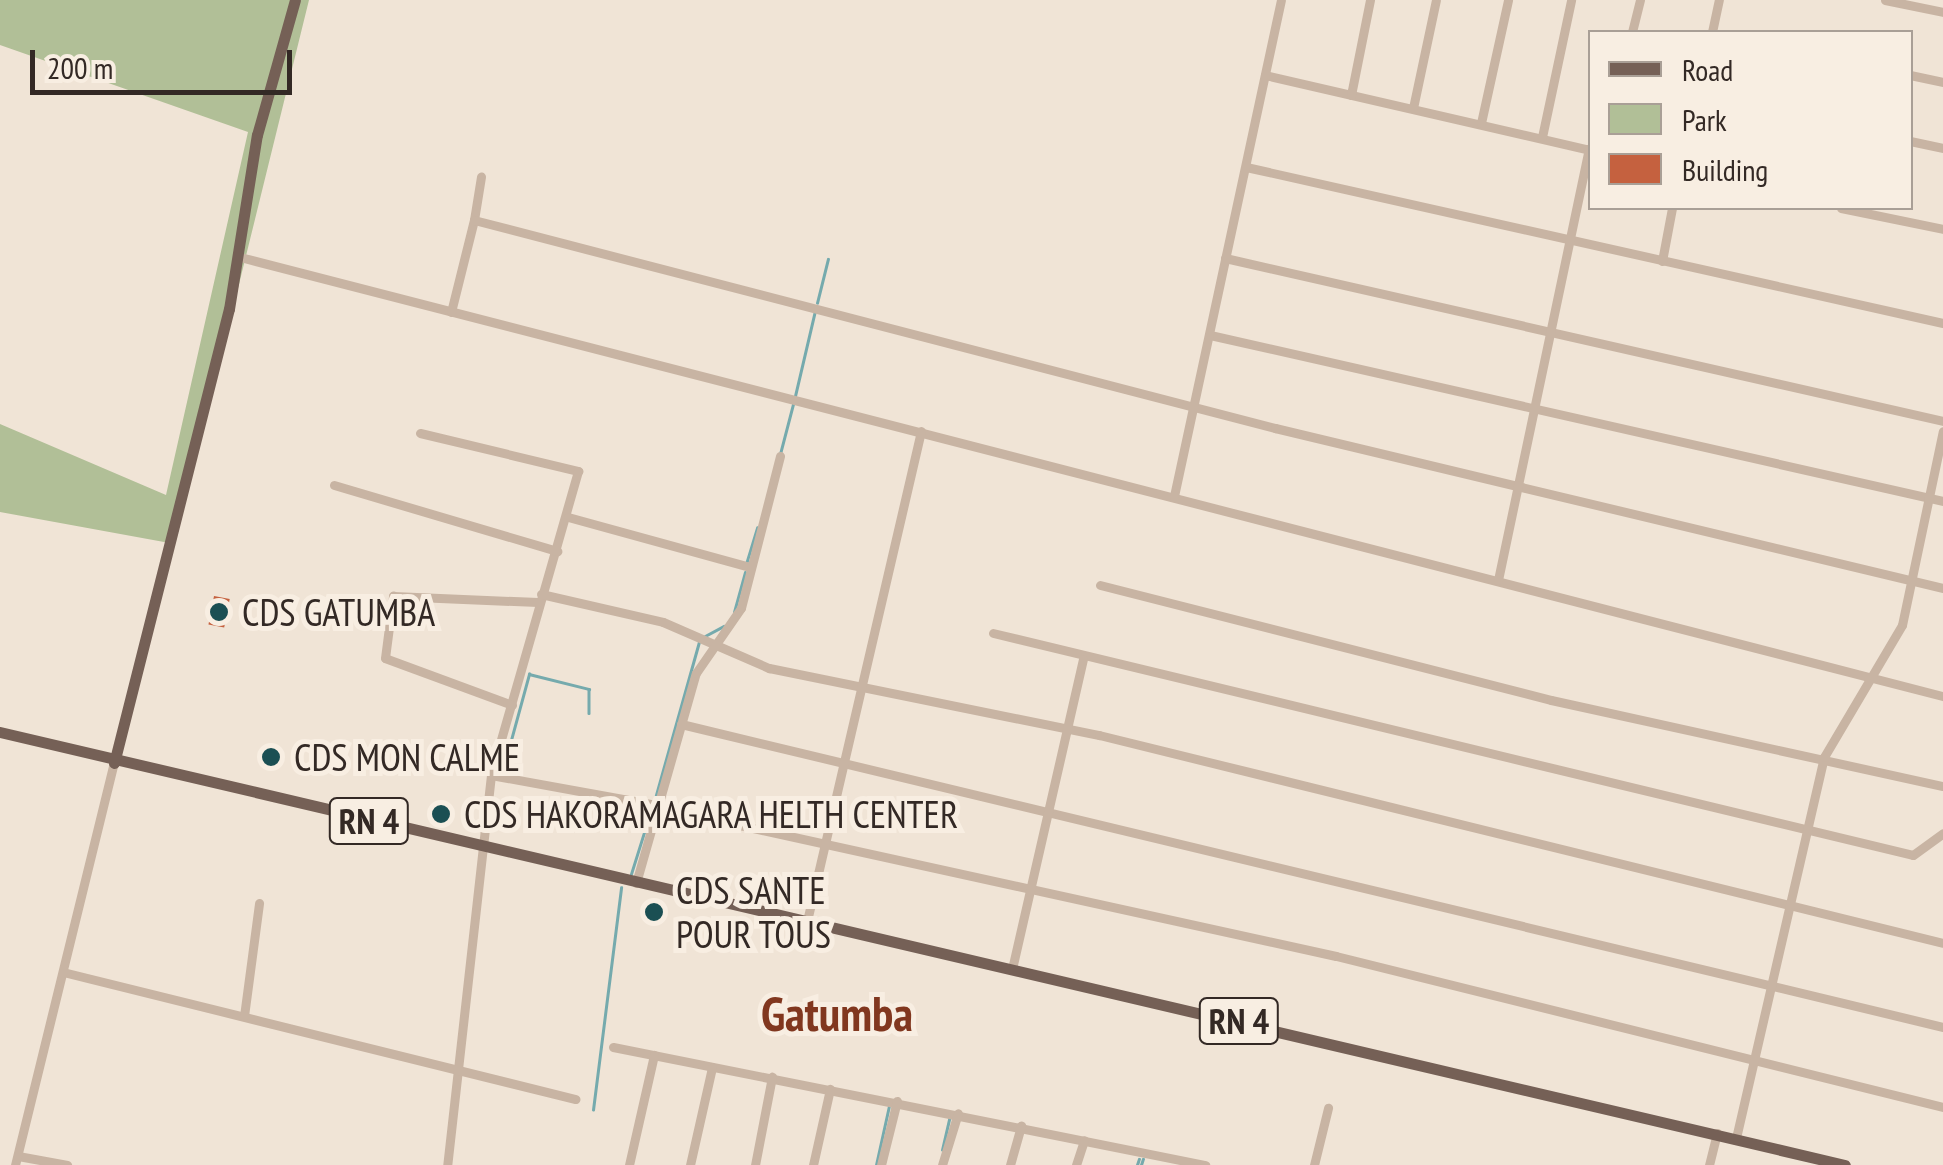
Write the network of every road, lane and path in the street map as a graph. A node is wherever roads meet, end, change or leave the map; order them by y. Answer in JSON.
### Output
{"nodes":[{"id":1,"x":295,"y":0,"type":"edge"},
{"id":2,"x":1281,"y":0,"type":"edge"},
{"id":3,"x":1370,"y":0,"type":"edge"},
{"id":4,"x":1436,"y":0,"type":"edge"},
{"id":5,"x":1508,"y":0,"type":"edge"},
{"id":6,"x":1571,"y":0,"type":"edge"},
{"id":7,"x":1640,"y":0,"type":"edge"},
{"id":8,"x":1718,"y":0,"type":"edge"},
{"id":9,"x":1885,"y":0,"type":"edge"},
{"id":10,"x":1943,"y":12,"type":"edge"},
{"id":11,"x":1632,"y":30,"type":"edge"},
{"id":12,"x":1715,"y":30,"type":"edge"},
{"id":13,"x":1265,"y":75,"type":"junction"},
{"id":14,"x":1913,"y":75,"type":"edge"},
{"id":15,"x":1943,"y":82,"type":"edge"},
{"id":16,"x":1351,"y":95,"type":"junction"},
{"id":17,"x":1413,"y":108,"type":"junction"},
{"id":18,"x":1482,"y":123,"type":"junction"},
{"id":19,"x":1542,"y":137,"type":"junction"},
{"id":20,"x":1913,"y":141,"type":"edge"},
{"id":21,"x":1943,"y":148,"type":"edge"},
{"id":22,"x":1588,"y":149,"type":"edge"},
{"id":23,"x":1588,"y":158,"type":"edge"},
{"id":24,"x":1246,"y":167,"type":"junction"},
{"id":25,"x":481,"y":177,"type":"dead end"},
{"id":26,"x":1672,"y":210,"type":"edge"},
{"id":27,"x":1852,"y":210,"type":"edge"},
{"id":28,"x":474,"y":220,"type":"junction"},
{"id":29,"x":1943,"y":229,"type":"edge"},
{"id":30,"x":1567,"y":238,"type":"junction"},
{"id":31,"x":240,"y":257,"type":"junction"},
{"id":32,"x":1224,"y":258,"type":"junction"},
{"id":33,"x":1662,"y":261,"type":"junction"},
{"id":34,"x":451,"y":312,"type":"junction"},
{"id":35,"x":1943,"y":324,"type":"edge"},
{"id":36,"x":1548,"y":329,"type":"junction"},
{"id":37,"x":1210,"y":335,"type":"junction"},
{"id":38,"x":1192,"y":407,"type":"junction"},
{"id":39,"x":1532,"y":408,"type":"junction"},
{"id":40,"x":1943,"y":422,"type":"edge"},
{"id":41,"x":921,"y":430,"type":"junction"},
{"id":42,"x":1943,"y":432,"type":"edge"},
{"id":43,"x":420,"y":433,"type":"dead end"},
{"id":44,"x":780,"y":456,"type":"dead end"},
{"id":45,"x":1513,"y":484,"type":"junction"},
{"id":46,"x":334,"y":485,"type":"dead end"},
{"id":47,"x":1174,"y":496,"type":"junction"},
{"id":48,"x":1929,"y":498,"type":"junction"},
{"id":49,"x":1943,"y":501,"type":"edge"},
{"id":50,"x":568,"y":517,"type":"junction"},
{"id":51,"x":557,"y":551,"type":"junction"},
{"id":52,"x":747,"y":566,"type":"junction"},
{"id":53,"x":1498,"y":580,"type":"junction"},
{"id":54,"x":1914,"y":580,"type":"junction"},
{"id":55,"x":1100,"y":585,"type":"dead end"},
{"id":56,"x":1943,"y":588,"type":"edge"},
{"id":57,"x":540,"y":598,"type":"junction"},
{"id":58,"x":993,"y":633,"type":"dead end"},
{"id":59,"x":703,"y":642,"type":"junction"},
{"id":60,"x":1083,"y":659,"type":"junction"},
{"id":61,"x":1867,"y":677,"type":"junction"},
{"id":62,"x":861,"y":690,"type":"junction"},
{"id":63,"x":1943,"y":696,"type":"edge"},
{"id":64,"x":512,"y":705,"type":"junction"},
{"id":65,"x":681,"y":724,"type":"junction"},
{"id":66,"x":1066,"y":728,"type":"junction"},
{"id":67,"x":0,"y":732,"type":"edge"},
{"id":68,"x":1824,"y":757,"type":"junction"},
{"id":69,"x":846,"y":762,"type":"junction"},
{"id":70,"x":114,"y":763,"type":"junction"},
{"id":71,"x":491,"y":774,"type":"junction"},
{"id":72,"x":1943,"y":786,"type":"edge"},
{"id":73,"x":654,"y":810,"type":"junction"},
{"id":74,"x":1048,"y":810,"type":"junction"},
{"id":75,"x":1807,"y":824,"type":"junction"},
{"id":76,"x":1943,"y":833,"type":"edge"},
{"id":77,"x":480,"y":844,"type":"junction"},
{"id":78,"x":827,"y":846,"type":"junction"},
{"id":79,"x":636,"y":883,"type":"junction"},
{"id":80,"x":1027,"y":886,"type":"junction"},
{"id":81,"x":259,"y":903,"type":"dead end"},
{"id":82,"x":1790,"y":905,"type":"junction"},
{"id":83,"x":807,"y":922,"type":"junction"},
{"id":84,"x":1943,"y":943,"type":"edge"},
{"id":85,"x":1012,"y":969,"type":"junction"},
{"id":86,"x":63,"y":972,"type":"junction"},
{"id":87,"x":1770,"y":989,"type":"junction"},
{"id":88,"x":244,"y":1016,"type":"junction"},
{"id":89,"x":1943,"y":1027,"type":"edge"},
{"id":90,"x":613,"y":1047,"type":"dead end"},
{"id":91,"x":654,"y":1055,"type":"junction"},
{"id":92,"x":1751,"y":1065,"type":"junction"},
{"id":93,"x":712,"y":1067,"type":"junction"},
{"id":94,"x":456,"y":1068,"type":"junction"},
{"id":95,"x":772,"y":1078,"type":"junction"},
{"id":96,"x":830,"y":1088,"type":"junction"},
{"id":97,"x":575,"y":1099,"type":"dead end"},
{"id":98,"x":897,"y":1102,"type":"junction"},
{"id":99,"x":1943,"y":1107,"type":"edge"},
{"id":100,"x":1328,"y":1108,"type":"dead end"},
{"id":101,"x":958,"y":1113,"type":"junction"},
{"id":102,"x":1021,"y":1126,"type":"junction"},
{"id":103,"x":1717,"y":1132,"type":"junction"},
{"id":104,"x":1736,"y":1138,"type":"junction"},
{"id":105,"x":1084,"y":1140,"type":"junction"},
{"id":106,"x":17,"y":1160,"type":"edge"},
{"id":107,"x":1141,"y":1160,"type":"edge"},
{"id":108,"x":66,"y":1165,"type":"edge"},
{"id":109,"x":446,"y":1165,"type":"edge"},
{"id":110,"x":629,"y":1165,"type":"edge"},
{"id":111,"x":690,"y":1165,"type":"edge"},
{"id":112,"x":755,"y":1165,"type":"edge"},
{"id":113,"x":813,"y":1165,"type":"edge"},
{"id":114,"x":881,"y":1165,"type":"edge"},
{"id":115,"x":942,"y":1165,"type":"edge"},
{"id":116,"x":1010,"y":1165,"type":"edge"},
{"id":117,"x":1076,"y":1165,"type":"edge"},
{"id":118,"x":1205,"y":1165,"type":"edge"},
{"id":119,"x":1314,"y":1165,"type":"edge"},
{"id":120,"x":1709,"y":1165,"type":"edge"},
{"id":121,"x":1844,"y":1165,"type":"edge"}],
"edges":[{"from":1,"to":31,"type":"main road"},
{"from":2,"to":13,"type":"street"},
{"from":3,"to":16,"type":"street"},
{"from":4,"to":17,"type":"street"},
{"from":5,"to":18,"type":"street"},
{"from":6,"to":19,"type":"street"},
{"from":7,"to":11,"type":"street"},
{"from":8,"to":12,"type":"street"},
{"from":9,"to":10,"type":"street"},
{"from":13,"to":16,"type":"street"},
{"from":13,"to":24,"type":"street"},
{"from":14,"to":15,"type":"street"},
{"from":16,"to":17,"type":"street"},
{"from":17,"to":18,"type":"street"},
{"from":18,"to":19,"type":"street"},
{"from":19,"to":22,"type":"street"},
{"from":20,"to":21,"type":"street"},
{"from":23,"to":30,"type":"street"},
{"from":24,"to":30,"type":"street"},
{"from":24,"to":32,"type":"street"},
{"from":25,"to":28,"type":"street"},
{"from":26,"to":33,"type":"street"},
{"from":27,"to":29,"type":"street"},
{"from":28,"to":34,"type":"street"},
{"from":28,"to":38,"type":"street"},
{"from":30,"to":33,"type":"street"},
{"from":30,"to":36,"type":"street"},
{"from":31,"to":34,"type":"street"},
{"from":31,"to":70,"type":"main road"},
{"from":32,"to":36,"type":"street"},
{"from":32,"to":37,"type":"street"},
{"from":33,"to":35,"type":"street"},
{"from":34,"to":41,"type":"street"},
{"from":36,"to":39,"type":"street"},
{"from":36,"to":40,"type":"street"},
{"from":37,"to":38,"type":"street"},
{"from":37,"to":39,"type":"street"},
{"from":38,"to":45,"type":"street"},
{"from":38,"to":47,"type":"street"},
{"from":39,"to":45,"type":"street"},
{"from":39,"to":48,"type":"street"},
{"from":41,"to":47,"type":"street"},
{"from":41,"to":62,"type":"street"},
{"from":42,"to":48,"type":"street"},
{"from":43,"to":50,"type":"street"},
{"from":44,"to":52,"type":"street"},
{"from":45,"to":53,"type":"street"},
{"from":45,"to":54,"type":"street"},
{"from":46,"to":51,"type":"street"},
{"from":47,"to":53,"type":"street"},
{"from":48,"to":49,"type":"street"},
{"from":48,"to":54,"type":"street"},
{"from":50,"to":51,"type":"street"},
{"from":50,"to":52,"type":"street"},
{"from":51,"to":57,"type":"street"},
{"from":52,"to":59,"type":"street"},
{"from":53,"to":61,"type":"street"},
{"from":54,"to":56,"type":"street"},
{"from":54,"to":61,"type":"street"},
{"from":55,"to":68,"type":"street"},
{"from":57,"to":59,"type":"street"},
{"from":57,"to":64,"type":"street"},
{"from":57,"to":64,"type":"street"},
{"from":58,"to":60,"type":"street"},
{"from":59,"to":62,"type":"street"},
{"from":59,"to":65,"type":"street"},
{"from":60,"to":66,"type":"street"},
{"from":60,"to":75,"type":"street"},
{"from":61,"to":63,"type":"street"},
{"from":61,"to":68,"type":"street"},
{"from":62,"to":66,"type":"street"},
{"from":62,"to":69,"type":"street"},
{"from":64,"to":71,"type":"street"},
{"from":65,"to":69,"type":"street"},
{"from":65,"to":73,"type":"street"},
{"from":66,"to":74,"type":"street"},
{"from":66,"to":82,"type":"street"},
{"from":67,"to":70,"type":"main road","number":"RN 4"},
{"from":68,"to":72,"type":"street"},
{"from":68,"to":75,"type":"street"},
{"from":69,"to":74,"type":"street"},
{"from":69,"to":78,"type":"street"},
{"from":70,"to":77,"type":"main road","number":"RN 4"},
{"from":70,"to":86,"type":"street"},
{"from":71,"to":73,"type":"street"},
{"from":71,"to":77,"type":"street"},
{"from":73,"to":78,"type":"street"},
{"from":73,"to":79,"type":"street"},
{"from":74,"to":80,"type":"street"},
{"from":74,"to":87,"type":"street"},
{"from":75,"to":76,"type":"street"},
{"from":75,"to":82,"type":"street"},
{"from":77,"to":79,"type":"main road","number":"RN 4"},
{"from":77,"to":94,"type":"street"},
{"from":78,"to":80,"type":"street"},
{"from":78,"to":83,"type":"street"},
{"from":79,"to":83,"type":"main road","number":"RN 4"},
{"from":80,"to":85,"type":"street"},
{"from":80,"to":92,"type":"street"},
{"from":81,"to":88,"type":"street"},
{"from":82,"to":84,"type":"street"},
{"from":82,"to":87,"type":"street"},
{"from":83,"to":85,"type":"main road","number":"RN 4"},
{"from":85,"to":103,"type":"main road","number":"RN 4"},
{"from":86,"to":88,"type":"street"},
{"from":86,"to":106,"type":"street"},
{"from":87,"to":89,"type":"street"},
{"from":87,"to":92,"type":"street"},
{"from":88,"to":94,"type":"street"},
{"from":90,"to":91,"type":"street"},
{"from":91,"to":93,"type":"street"},
{"from":91,"to":110,"type":"street"},
{"from":92,"to":99,"type":"street"},
{"from":92,"to":104,"type":"street"},
{"from":93,"to":95,"type":"street"},
{"from":93,"to":111,"type":"street"},
{"from":94,"to":97,"type":"street"},
{"from":94,"to":109,"type":"street"},
{"from":95,"to":96,"type":"street"},
{"from":95,"to":112,"type":"street"},
{"from":96,"to":98,"type":"street"},
{"from":96,"to":113,"type":"street"},
{"from":98,"to":101,"type":"street"},
{"from":98,"to":114,"type":"street"},
{"from":100,"to":119,"type":"street"},
{"from":101,"to":102,"type":"street"},
{"from":101,"to":115,"type":"street"},
{"from":102,"to":105,"type":"street"},
{"from":102,"to":116,"type":"street"},
{"from":103,"to":104,"type":"main road","number":"RN 4"},
{"from":103,"to":120,"type":"street"},
{"from":104,"to":121,"type":"main road","number":"RN 4"},
{"from":105,"to":107,"type":"street"},
{"from":105,"to":117,"type":"street"},
{"from":106,"to":108,"type":"street"},
{"from":107,"to":118,"type":"street"}]}
